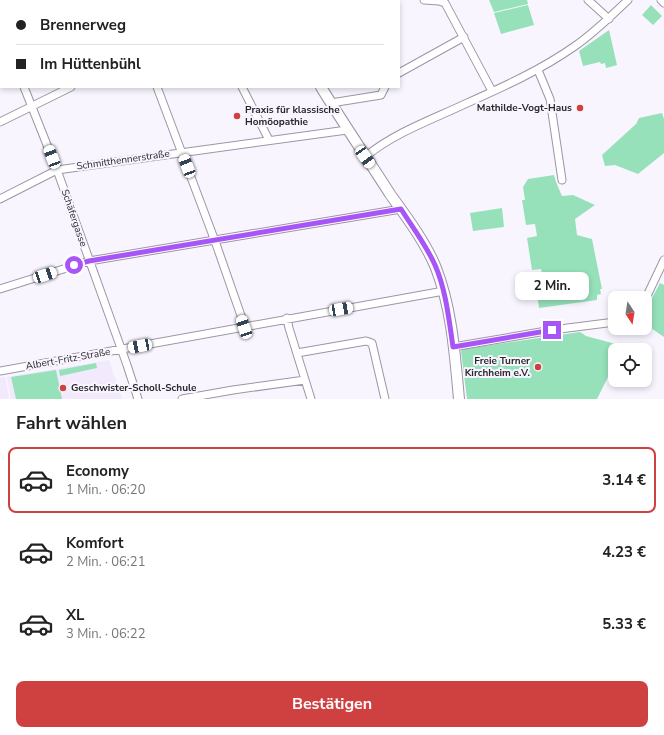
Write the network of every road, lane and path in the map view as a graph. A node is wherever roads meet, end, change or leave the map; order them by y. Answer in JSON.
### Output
{"nodes":[{"id":1,"x":424,"y":0,"type":"edge"},
{"id":2,"x":588,"y":0,"type":"edge"},
{"id":3,"x":628,"y":0,"type":"edge"},
{"id":4,"x":661,"y":0,"type":"edge"},
{"id":5,"x":446,"y":1,"type":"edge"},
{"id":6,"x":664,"y":3,"type":"edge"},
{"id":7,"x":609,"y":19,"type":"junction"},
{"id":8,"x":464,"y":37,"type":"junction"},
{"id":9,"x":538,"y":70,"type":"junction"},
{"id":10,"x":400,"y":72,"type":"edge"},
{"id":11,"x":24,"y":88,"type":"edge"},
{"id":12,"x":70,"y":88,"type":"edge"},
{"id":13,"x":157,"y":88,"type":"edge"},
{"id":14,"x":243,"y":88,"type":"edge"},
{"id":15,"x":322,"y":88,"type":"edge"},
{"id":16,"x":384,"y":88,"type":"edge"},
{"id":17,"x":492,"y":92,"type":"junction"},
{"id":18,"x":331,"y":103,"type":"junction"},
{"id":19,"x":32,"y":106,"type":"junction"},
{"id":20,"x":0,"y":122,"type":"edge"},
{"id":21,"x":347,"y":130,"type":"junction"},
{"id":22,"x":270,"y":140,"type":"junction"},
{"id":23,"x":182,"y":152,"type":"junction"},
{"id":24,"x":365,"y":157,"type":"junction"},
{"id":25,"x":57,"y":170,"type":"junction"},
{"id":26,"x":562,"y":180,"type":"dead end"},
{"id":27,"x":0,"y":199,"type":"edge"},
{"id":28,"x":401,"y":209,"type":"junction"},
{"id":29,"x":215,"y":240,"type":"junction"},
{"id":30,"x":664,"y":260,"type":"edge"},
{"id":31,"x":89,"y":261,"type":"junction"},
{"id":32,"x":0,"y":289,"type":"edge"},
{"id":33,"x":444,"y":291,"type":"junction"},
{"id":34,"x":649,"y":291,"type":"edge"},
{"id":35,"x":287,"y":318,"type":"junction"},
{"id":36,"x":608,"y":323,"type":"edge"},
{"id":37,"x":244,"y":327,"type":"junction"},
{"id":38,"x":453,"y":347,"type":"junction"},
{"id":39,"x":121,"y":350,"type":"junction"},
{"id":40,"x":296,"y":353,"type":"junction"},
{"id":41,"x":0,"y":371,"type":"edge"},
{"id":42,"x":305,"y":380,"type":"junction"},
{"id":43,"x":138,"y":399,"type":"edge"},
{"id":44,"x":182,"y":399,"type":"edge"},
{"id":45,"x":311,"y":399,"type":"edge"},
{"id":46,"x":385,"y":399,"type":"edge"},
{"id":47,"x":459,"y":399,"type":"edge"}],
"edges":[{"from":1,"to":5,"type":"street"},
{"from":2,"to":7,"type":"street"},
{"from":3,"to":7,"type":"street"},
{"from":4,"to":6,"type":"street"},
{"from":5,"to":8,"type":"street"},
{"from":7,"to":9,"type":"street"},
{"from":8,"to":10,"type":"street"},
{"from":8,"to":17,"type":"street"},
{"from":9,"to":17,"type":"street"},
{"from":9,"to":26,"type":"street"},
{"from":11,"to":19,"type":"street","name":"Schäfergasse"},
{"from":12,"to":19,"type":"street"},
{"from":13,"to":23,"type":"street"},
{"from":14,"to":22,"type":"street"},
{"from":15,"to":18,"type":"street"},
{"from":16,"to":18,"type":"street"},
{"from":17,"to":24,"type":"street"},
{"from":18,"to":21,"type":"street"},
{"from":19,"to":20,"type":"street"},
{"from":19,"to":25,"type":"street","name":"Schäfergasse"},
{"from":21,"to":22,"type":"street","name":"Schmitthennerstraße"},
{"from":21,"to":24,"type":"street"},
{"from":22,"to":23,"type":"street","name":"Schmitthennerstraße"},
{"from":23,"to":25,"type":"street","name":"Schmitthennerstraße"},
{"from":23,"to":29,"type":"street"},
{"from":24,"to":28,"type":"street"},
{"from":25,"to":27,"type":"street","name":"Schmitthennerstraße"},
{"from":25,"to":31,"type":"street","name":"Schäfergasse"},
{"from":28,"to":29,"type":"street"},
{"from":28,"to":33,"type":"street"},
{"from":29,"to":31,"type":"street"},
{"from":29,"to":37,"type":"street"},
{"from":30,"to":34,"type":"street"},
{"from":31,"to":32,"type":"street"},
{"from":31,"to":39,"type":"street","name":"Schäfergasse"},
{"from":33,"to":35,"type":"street","name":"Albert-Fritz-Straße"},
{"from":33,"to":38,"type":"street"},
{"from":35,"to":37,"type":"street","name":"Albert-Fritz-Straße"},
{"from":35,"to":40,"type":"street"},
{"from":36,"to":38,"type":"street"},
{"from":37,"to":39,"type":"street","name":"Albert-Fritz-Straße"},
{"from":38,"to":47,"type":"street"},
{"from":39,"to":41,"type":"street","name":"Albert-Fritz-Straße"},
{"from":39,"to":43,"type":"street","name":"Schäfergasse"},
{"from":40,"to":42,"type":"street"},
{"from":40,"to":46,"type":"street"},
{"from":42,"to":44,"type":"street"},
{"from":42,"to":45,"type":"street"}]}
